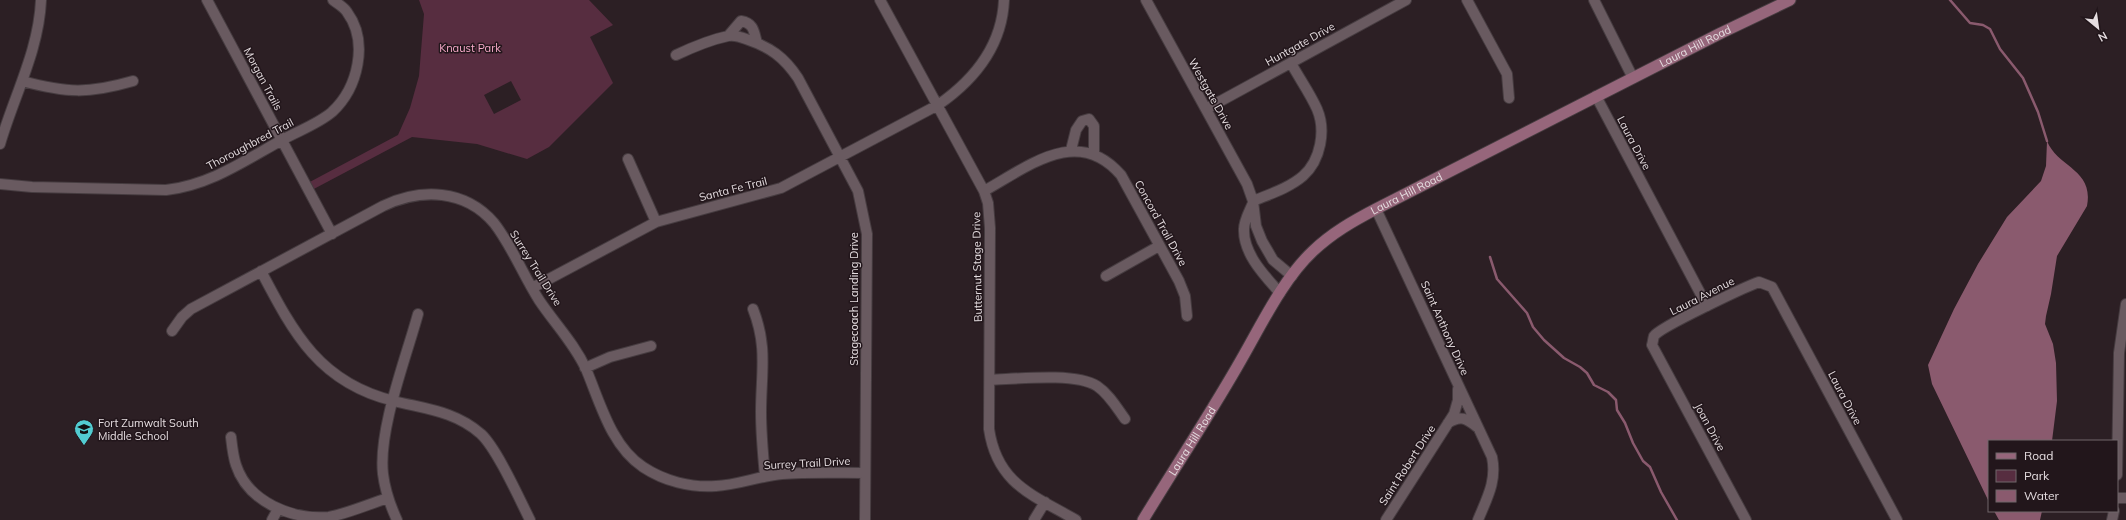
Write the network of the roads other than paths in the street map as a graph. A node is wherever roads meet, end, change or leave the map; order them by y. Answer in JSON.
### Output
{"nodes":[{"id":1,"x":41,"y":0,"type":"edge"},
{"id":2,"x":207,"y":0,"type":"edge"},
{"id":3,"x":333,"y":0,"type":"edge"},
{"id":4,"x":880,"y":0,"type":"edge"},
{"id":5,"x":1004,"y":0,"type":"edge"},
{"id":6,"x":1146,"y":0,"type":"edge"},
{"id":7,"x":1406,"y":0,"type":"edge"},
{"id":8,"x":1467,"y":0,"type":"edge"},
{"id":9,"x":1594,"y":0,"type":"edge"},
{"id":10,"x":1790,"y":0,"type":"edge"},
{"id":11,"x":729,"y":36,"type":"junction"},
{"id":12,"x":757,"y":43,"type":"junction"},
{"id":13,"x":676,"y":55,"type":"dead end"},
{"id":14,"x":1291,"y":63,"type":"junction"},
{"id":15,"x":1633,"y":78,"type":"junction"},
{"id":16,"x":22,"y":81,"type":"junction"},
{"id":17,"x":133,"y":82,"type":"dead end"},
{"id":18,"x":1596,"y":96,"type":"junction"},
{"id":19,"x":1509,"y":98,"type":"dead end"},
{"id":20,"x":938,"y":105,"type":"junction"},
{"id":21,"x":1206,"y":109,"type":"junction"},
{"id":22,"x":282,"y":140,"type":"junction"},
{"id":23,"x":0,"y":144,"type":"edge"},
{"id":24,"x":1071,"y":150,"type":"junction"},
{"id":25,"x":1094,"y":155,"type":"junction"},
{"id":26,"x":840,"y":157,"type":"junction"},
{"id":27,"x":628,"y":159,"type":"dead end"},
{"id":28,"x":0,"y":184,"type":"edge"},
{"id":29,"x":984,"y":191,"type":"junction"},
{"id":30,"x":1253,"y":201,"type":"junction"},
{"id":31,"x":1376,"y":209,"type":"junction"},
{"id":32,"x":656,"y":222,"type":"junction"},
{"id":33,"x":332,"y":234,"type":"junction"},
{"id":34,"x":1159,"y":246,"type":"junction"},
{"id":35,"x":261,"y":271,"type":"junction"},
{"id":36,"x":1106,"y":276,"type":"dead end"},
{"id":37,"x":1292,"y":276,"type":"junction"},
{"id":38,"x":1772,"y":287,"type":"joint"},
{"id":39,"x":532,"y":288,"type":"junction"},
{"id":40,"x":1280,"y":293,"type":"junction"},
{"id":41,"x":2126,"y":304,"type":"edge"},
{"id":42,"x":1707,"y":306,"type":"junction"},
{"id":43,"x":753,"y":309,"type":"dead end"},
{"id":44,"x":418,"y":314,"type":"dead end"},
{"id":45,"x":1187,"y":316,"type":"dead end"},
{"id":46,"x":172,"y":331,"type":"dead end"},
{"id":47,"x":1652,"y":345,"type":"joint"},
{"id":48,"x":651,"y":346,"type":"dead end"},
{"id":49,"x":585,"y":368,"type":"junction"},
{"id":50,"x":990,"y":380,"type":"junction"},
{"id":51,"x":1458,"y":387,"type":"junction"},
{"id":52,"x":393,"y":401,"type":"junction"},
{"id":53,"x":1125,"y":419,"type":"dead end"},
{"id":54,"x":1448,"y":423,"type":"junction"},
{"id":55,"x":1478,"y":428,"type":"junction"},
{"id":56,"x":231,"y":437,"type":"dead end"},
{"id":57,"x":2118,"y":440,"type":"edge"},
{"id":58,"x":865,"y":473,"type":"junction"},
{"id":59,"x":765,"y":476,"type":"junction"},
{"id":60,"x":388,"y":498,"type":"junction"},
{"id":61,"x":1045,"y":502,"type":"junction"},
{"id":62,"x":277,"y":511,"type":"junction"},
{"id":63,"x":298,"y":518,"type":"edge"},
{"id":64,"x":272,"y":520,"type":"edge"},
{"id":65,"x":398,"y":520,"type":"edge"},
{"id":66,"x":530,"y":520,"type":"edge"},
{"id":67,"x":865,"y":520,"type":"edge"},
{"id":68,"x":1034,"y":520,"type":"edge"},
{"id":69,"x":1076,"y":520,"type":"edge"},
{"id":70,"x":1143,"y":520,"type":"edge"},
{"id":71,"x":1386,"y":520,"type":"edge"},
{"id":72,"x":1478,"y":520,"type":"edge"},
{"id":73,"x":1746,"y":520,"type":"edge"},
{"id":74,"x":1897,"y":520,"type":"edge"}],
"edges":[{"from":1,"to":16,"type":"street"},
{"from":2,"to":22,"type":"street","name":"Morgan Trails"},
{"from":3,"to":22,"type":"street","name":"Thoroughbred Trail"},
{"from":4,"to":20,"type":"street","name":"Butternut Stage Drive"},
{"from":5,"to":20,"type":"street","name":"Santa Fe Trail"},
{"from":6,"to":21,"type":"street","name":"Westgate Drive"},
{"from":7,"to":14,"type":"street","name":"Huntgate Drive"},
{"from":8,"to":19,"type":"street"},
{"from":9,"to":15,"type":"street"},
{"from":10,"to":15,"type":"main road","name":"Laura Hill Road"},
{"from":11,"to":12,"type":"street","name":"Stagecoach Landing Drive"},
{"from":11,"to":12,"type":"street"},
{"from":11,"to":13,"type":"street","name":"Stagecoach Landing Drive"},
{"from":12,"to":26,"type":"street","name":"Stagecoach Landing Drive"},
{"from":14,"to":21,"type":"street","name":"Huntgate Drive"},
{"from":14,"to":30,"type":"street"},
{"from":15,"to":18,"type":"main road","name":"Laura Hill Road"},
{"from":16,"to":17,"type":"street"},
{"from":16,"to":23,"type":"street"},
{"from":18,"to":31,"type":"main road","name":"Laura Hill Road"},
{"from":18,"to":42,"type":"street","name":"Laura Drive"},
{"from":20,"to":26,"type":"street","name":"Santa Fe Trail"},
{"from":20,"to":29,"type":"street","name":"Butternut Stage Drive"},
{"from":21,"to":30,"type":"street","name":"Westgate Drive"},
{"from":22,"to":28,"type":"street","name":"Thoroughbred Trail"},
{"from":22,"to":33,"type":"street","name":"Morgan Trails"},
{"from":24,"to":25,"type":"street","name":"Concord Trail Drive"},
{"from":24,"to":25,"type":"street"},
{"from":24,"to":29,"type":"street","name":"Concord Trail Drive"},
{"from":25,"to":34,"type":"street","name":"Concord Trail Drive"},
{"from":26,"to":32,"type":"street","name":"Santa Fe Trail"},
{"from":26,"to":58,"type":"street","name":"Stagecoach Landing Drive"},
{"from":27,"to":32,"type":"street"},
{"from":29,"to":50,"type":"street","name":"Butternut Stage Drive"},
{"from":30,"to":37,"type":"street","name":"Westgate Drive"},
{"from":30,"to":40,"type":"street"},
{"from":31,"to":37,"type":"main road","name":"Laura Hill Road"},
{"from":31,"to":51,"type":"street","name":"Saint Anthony Drive"},
{"from":32,"to":39,"type":"street","name":"Santa Fe Trail"},
{"from":33,"to":35,"type":"street","name":"Surrey Trail Drive"},
{"from":33,"to":39,"type":"street","name":"Surrey Trail Drive"},
{"from":34,"to":36,"type":"street"},
{"from":34,"to":45,"type":"street","name":"Concord Trail Drive"},
{"from":35,"to":46,"type":"street","name":"Surrey Trail Drive"},
{"from":35,"to":52,"type":"street"},
{"from":37,"to":40,"type":"main road","name":"Laura Hill Road"},
{"from":38,"to":42,"type":"street","name":"Laura Avenue"},
{"from":38,"to":74,"type":"street","name":"Laura Drive"},
{"from":39,"to":49,"type":"street","name":"Surrey Trail Drive"},
{"from":40,"to":70,"type":"main road","name":"Laura Hill Road"},
{"from":41,"to":57,"type":"street"},
{"from":42,"to":47,"type":"street","name":"Laura Avenue"},
{"from":43,"to":59,"type":"street"},
{"from":44,"to":52,"type":"street"},
{"from":47,"to":73,"type":"street","name":"Joan Drive"},
{"from":48,"to":49,"type":"street"},
{"from":49,"to":59,"type":"street","name":"Surrey Trail Drive"},
{"from":50,"to":53,"type":"street"},
{"from":50,"to":61,"type":"street","name":"Butternut Stage Drive"},
{"from":51,"to":54,"type":"street","name":"Saint Robert Drive"},
{"from":51,"to":55,"type":"street","name":"Saint Anthony Drive"},
{"from":52,"to":60,"type":"street"},
{"from":52,"to":66,"type":"street"},
{"from":54,"to":55,"type":"street","name":"Saint Robert Drive"},
{"from":54,"to":71,"type":"street","name":"Saint Robert Drive"},
{"from":55,"to":72,"type":"street","name":"Saint Anthony Drive"},
{"from":56,"to":62,"type":"street"},
{"from":58,"to":59,"type":"street","name":"Surrey Trail Drive"},
{"from":58,"to":67,"type":"street","name":"Stagecoach Landing Drive"},
{"from":60,"to":63,"type":"street"},
{"from":60,"to":65,"type":"street"},
{"from":61,"to":68,"type":"street"},
{"from":61,"to":69,"type":"street","name":"Butternut Stage Drive"},
{"from":62,"to":63,"type":"street"},
{"from":62,"to":64,"type":"street"}]}
